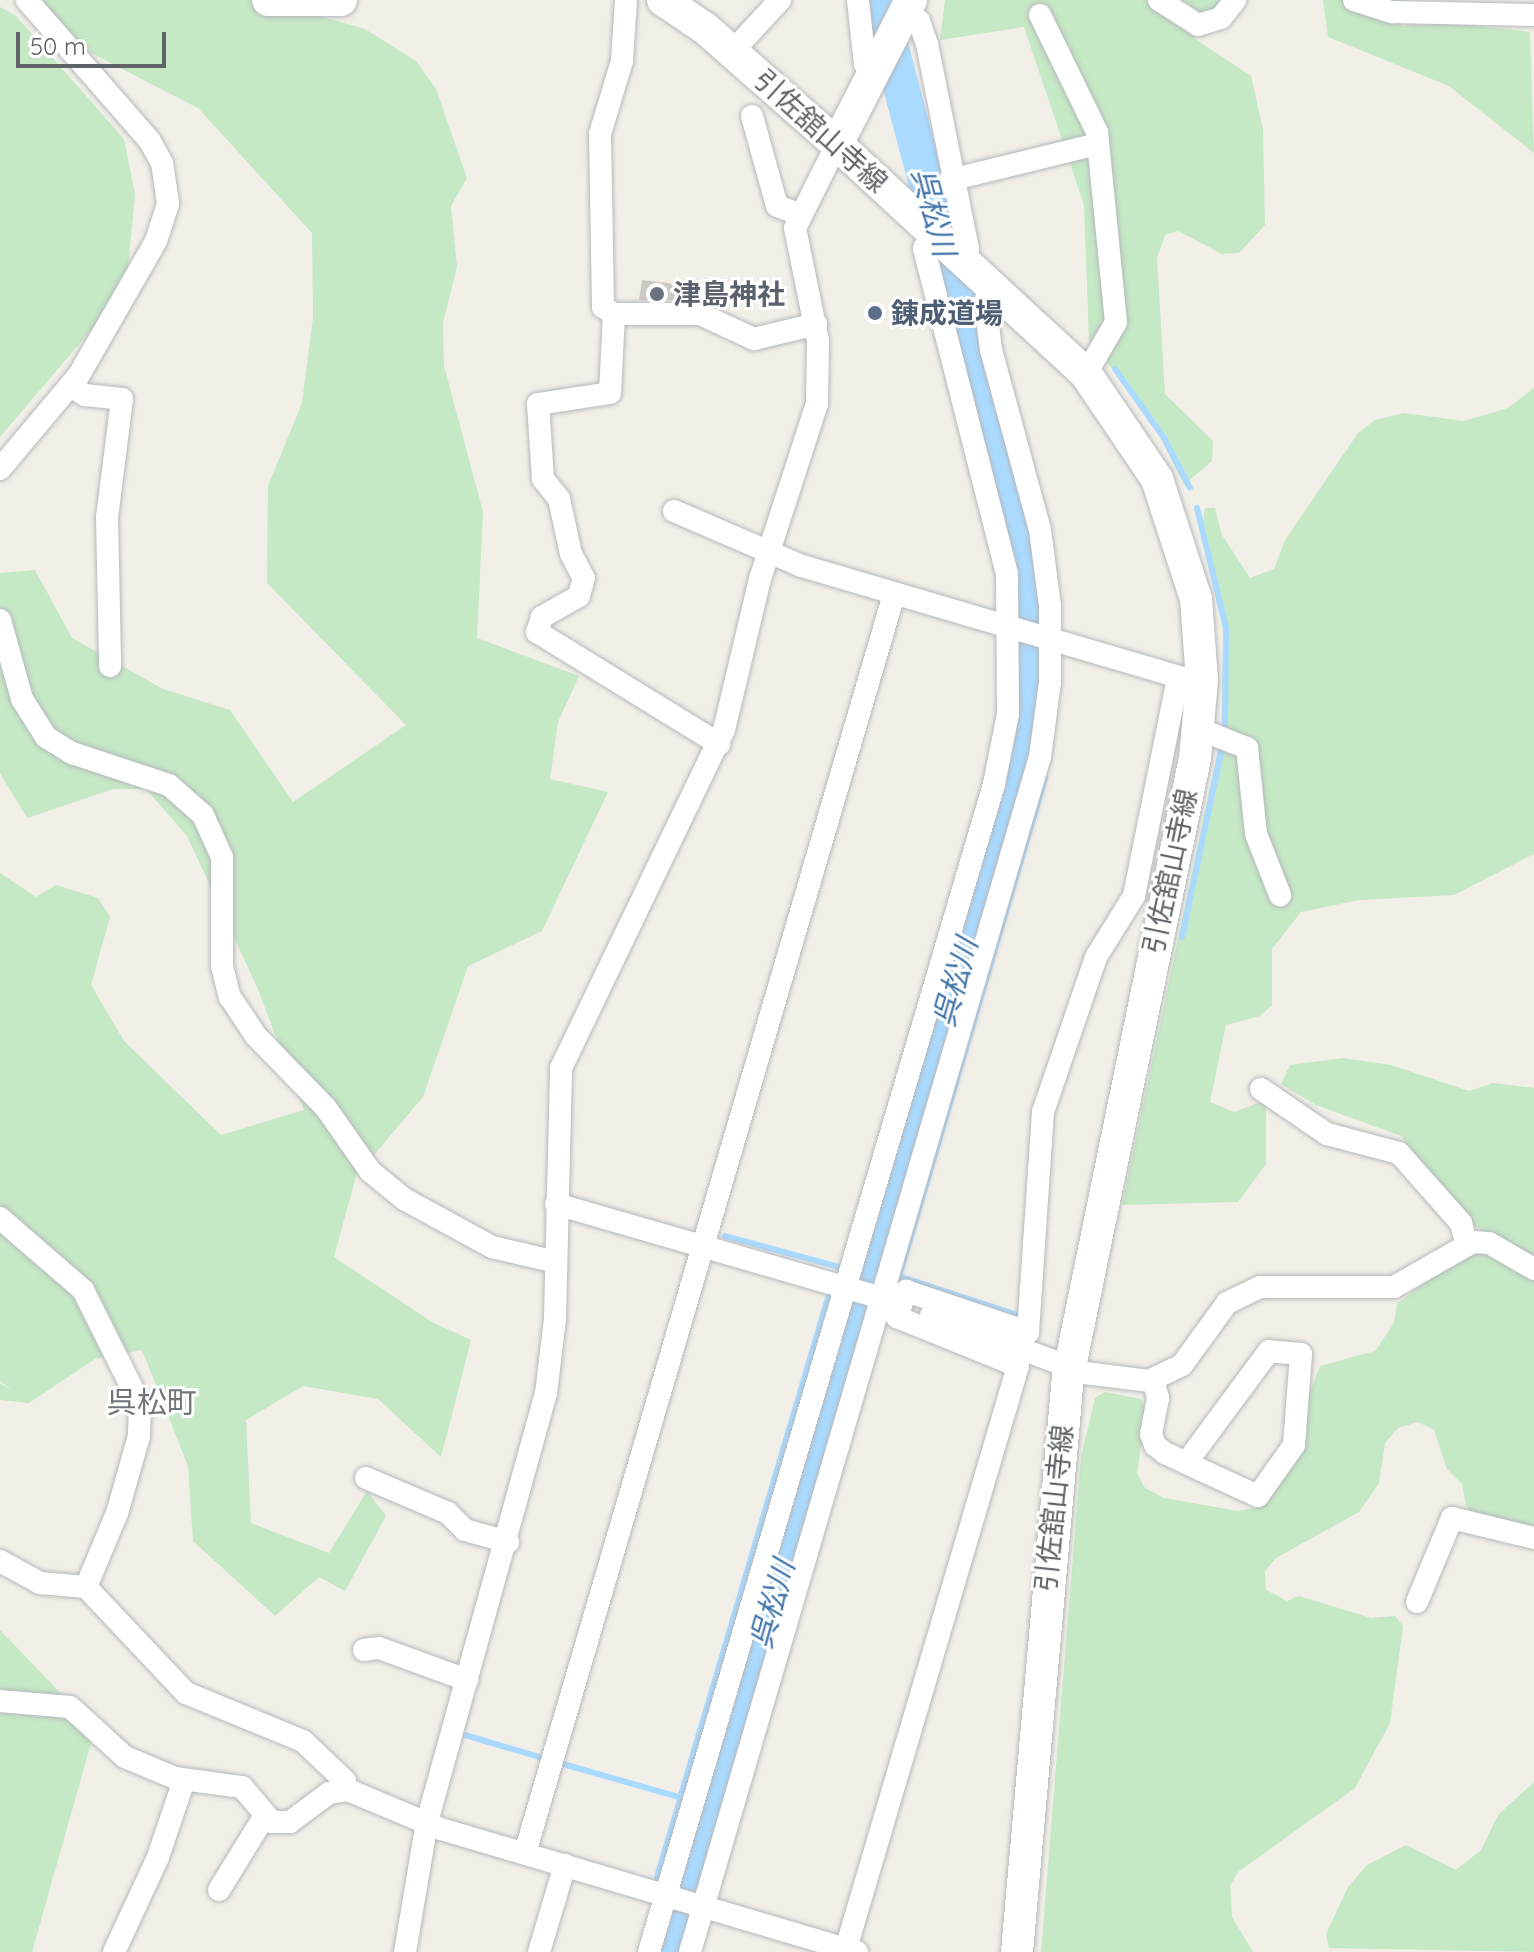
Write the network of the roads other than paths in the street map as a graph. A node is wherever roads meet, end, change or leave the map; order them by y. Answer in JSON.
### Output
{"nodes":[{"id":1,"x":27,"y":0,"type":"edge"},
{"id":2,"x":268,"y":0,"type":"edge"},
{"id":3,"x":341,"y":0,"type":"edge"},
{"id":4,"x":626,"y":0,"type":"edge"},
{"id":5,"x":663,"y":0,"type":"edge"},
{"id":6,"x":780,"y":0,"type":"edge"},
{"id":7,"x":858,"y":0,"type":"edge"},
{"id":8,"x":1159,"y":0,"type":"edge"},
{"id":9,"x":1235,"y":0,"type":"edge"},
{"id":10,"x":1354,"y":0,"type":"edge"},
{"id":11,"x":906,"y":11,"type":"edge"},
{"id":12,"x":1040,"y":15,"type":"dead end"},
{"id":13,"x":1534,"y":15,"type":"edge"},
{"id":14,"x":732,"y":52,"type":"junction"},
{"id":15,"x":878,"y":71,"type":"junction"},
{"id":16,"x":752,"y":116,"type":"dead end"},
{"id":17,"x":837,"y":144,"type":"junction"},
{"id":18,"x":1098,"y":144,"type":"junction"},
{"id":19,"x":950,"y":180,"type":"junction"},
{"id":20,"x":799,"y":214,"type":"junction"},
{"id":21,"x":928,"y":233,"type":"junction"},
{"id":22,"x":964,"y":258,"type":"junction"},
{"id":23,"x":996,"y":289,"type":"junction"},
{"id":24,"x":614,"y":314,"type":"junction"},
{"id":25,"x":816,"y":324,"type":"junction"},
{"id":26,"x":1086,"y":374,"type":"junction"},
{"id":27,"x":71,"y":386,"type":"junction"},
{"id":28,"x":0,"y":469,"type":"edge"},
{"id":29,"x":674,"y":511,"type":"dead end"},
{"id":30,"x":770,"y":552,"type":"junction"},
{"id":31,"x":894,"y":594,"type":"junction"},
{"id":32,"x":0,"y":620,"type":"edge"},
{"id":33,"x":1015,"y":631,"type":"junction"},
{"id":34,"x":1048,"y":641,"type":"junction"},
{"id":35,"x":110,"y":666,"type":"dead end"},
{"id":36,"x":1190,"y":679,"type":"junction"},
{"id":37,"x":1199,"y":729,"type":"junction"},
{"id":38,"x":719,"y":744,"type":"junction"},
{"id":39,"x":1280,"y":895,"type":"dead end"},
{"id":40,"x":1261,"y":1089,"type":"dead end"},
{"id":41,"x":556,"y":1204,"type":"junction"},
{"id":42,"x":0,"y":1218,"type":"edge"},
{"id":43,"x":1466,"y":1243,"type":"junction"},
{"id":44,"x":703,"y":1244,"type":"junction"},
{"id":45,"x":556,"y":1262,"type":"junction"},
{"id":46,"x":1534,"y":1269,"type":"edge"},
{"id":47,"x":848,"y":1287,"type":"junction"},
{"id":48,"x":888,"y":1299,"type":"junction"},
{"id":49,"x":1070,"y":1367,"type":"junction"},
{"id":50,"x":1153,"y":1380,"type":"junction"},
{"id":51,"x":1186,"y":1463,"type":"junction"},
{"id":52,"x":366,"y":1478,"type":"dead end"},
{"id":53,"x":1534,"y":1538,"type":"edge"},
{"id":54,"x":508,"y":1542,"type":"junction"},
{"id":55,"x":0,"y":1561,"type":"edge"},
{"id":56,"x":86,"y":1587,"type":"junction"},
{"id":57,"x":1417,"y":1602,"type":"dead end"},
{"id":58,"x":364,"y":1650,"type":"dead end"},
{"id":59,"x":467,"y":1680,"type":"junction"},
{"id":60,"x":0,"y":1701,"type":"edge"},
{"id":61,"x":184,"y":1780,"type":"junction"},
{"id":62,"x":345,"y":1790,"type":"junction"},
{"id":63,"x":264,"y":1817,"type":"junction"},
{"id":64,"x":427,"y":1822,"type":"junction"},
{"id":65,"x":525,"y":1853,"type":"junction"},
{"id":66,"x":565,"y":1865,"type":"junction"},
{"id":67,"x":219,"y":1890,"type":"dead end"},
{"id":68,"x":668,"y":1896,"type":"junction"},
{"id":69,"x":701,"y":1906,"type":"junction"},
{"id":70,"x":849,"y":1951,"type":"edge"},
{"id":71,"x":114,"y":1952,"type":"edge"},
{"id":72,"x":405,"y":1952,"type":"edge"},
{"id":73,"x":539,"y":1952,"type":"edge"},
{"id":74,"x":649,"y":1952,"type":"edge"},
{"id":75,"x":690,"y":1952,"type":"edge"},
{"id":76,"x":1017,"y":1952,"type":"edge"}],
"edges":[{"from":1,"to":27,"type":"street"},
{"from":2,"to":3,"type":"main road"},
{"from":4,"to":24,"type":"street"},
{"from":5,"to":14,"type":"main road","name":"引佐舘山寺線"},
{"from":6,"to":14,"type":"street"},
{"from":7,"to":15,"type":"street"},
{"from":8,"to":9,"type":"street"},
{"from":10,"to":13,"type":"street"},
{"from":11,"to":15,"type":"main road"},
{"from":11,"to":19,"type":"street"},
{"from":12,"to":18,"type":"street"},
{"from":14,"to":17,"type":"main road","name":"引佐舘山寺線"},
{"from":15,"to":17,"type":"main road"},
{"from":16,"to":20,"type":"street"},
{"from":17,"to":20,"type":"street"},
{"from":17,"to":21,"type":"main road","name":"引佐舘山寺線"},
{"from":18,"to":19,"type":"street"},
{"from":18,"to":26,"type":"street"},
{"from":19,"to":22,"type":"street"},
{"from":20,"to":25,"type":"street"},
{"from":21,"to":22,"type":"main road","name":"引佐舘山寺線"},
{"from":21,"to":33,"type":"street"},
{"from":22,"to":23,"type":"main road","name":"引佐舘山寺線"},
{"from":23,"to":26,"type":"main road","name":"引佐舘山寺線"},
{"from":23,"to":34,"type":"street"},
{"from":24,"to":25,"type":"street"},
{"from":24,"to":38,"type":"street"},
{"from":25,"to":30,"type":"street"},
{"from":26,"to":36,"type":"main road","name":"引佐舘山寺線"},
{"from":27,"to":28,"type":"street"},
{"from":27,"to":35,"type":"street"},
{"from":29,"to":30,"type":"street"},
{"from":30,"to":31,"type":"street"},
{"from":30,"to":38,"type":"street"},
{"from":31,"to":33,"type":"street"},
{"from":31,"to":44,"type":"street"},
{"from":32,"to":45,"type":"street"},
{"from":33,"to":34,"type":"street"},
{"from":33,"to":47,"type":"street"},
{"from":34,"to":36,"type":"street"},
{"from":34,"to":48,"type":"street"},
{"from":36,"to":37,"type":"main road","name":"引佐舘山寺線"},
{"from":36,"to":48,"type":"street"},
{"from":37,"to":39,"type":"street"},
{"from":37,"to":49,"type":"main road","name":"引佐舘山寺線"},
{"from":38,"to":41,"type":"street"},
{"from":40,"to":43,"type":"street"},
{"from":41,"to":44,"type":"street"},
{"from":41,"to":45,"type":"street"},
{"from":42,"to":56,"type":"street"},
{"from":43,"to":46,"type":"street"},
{"from":43,"to":50,"type":"street"},
{"from":44,"to":47,"type":"street"},
{"from":44,"to":65,"type":"street"},
{"from":45,"to":54,"type":"street"},
{"from":47,"to":48,"type":"street"},
{"from":47,"to":68,"type":"street"},
{"from":48,"to":49,"type":"street"},
{"from":48,"to":69,"type":"street"},
{"from":48,"to":70,"type":"street"},
{"from":49,"to":50,"type":"street"},
{"from":49,"to":76,"type":"main road","name":"引佐舘山寺線"},
{"from":50,"to":51,"type":"street"},
{"from":51,"to":51,"type":"street"},
{"from":52,"to":54,"type":"street"},
{"from":53,"to":57,"type":"street"},
{"from":54,"to":59,"type":"street"},
{"from":55,"to":56,"type":"street"},
{"from":56,"to":62,"type":"street"},
{"from":58,"to":59,"type":"street"},
{"from":59,"to":64,"type":"street"},
{"from":60,"to":61,"type":"street"},
{"from":61,"to":63,"type":"street"},
{"from":61,"to":71,"type":"street"},
{"from":62,"to":63,"type":"street"},
{"from":62,"to":64,"type":"street"},
{"from":63,"to":67,"type":"street"},
{"from":64,"to":65,"type":"street"},
{"from":64,"to":72,"type":"street"},
{"from":65,"to":66,"type":"street"},
{"from":66,"to":68,"type":"street"},
{"from":66,"to":73,"type":"street"},
{"from":68,"to":69,"type":"street"},
{"from":68,"to":74,"type":"street"},
{"from":69,"to":70,"type":"street"},
{"from":69,"to":75,"type":"street"}]}
